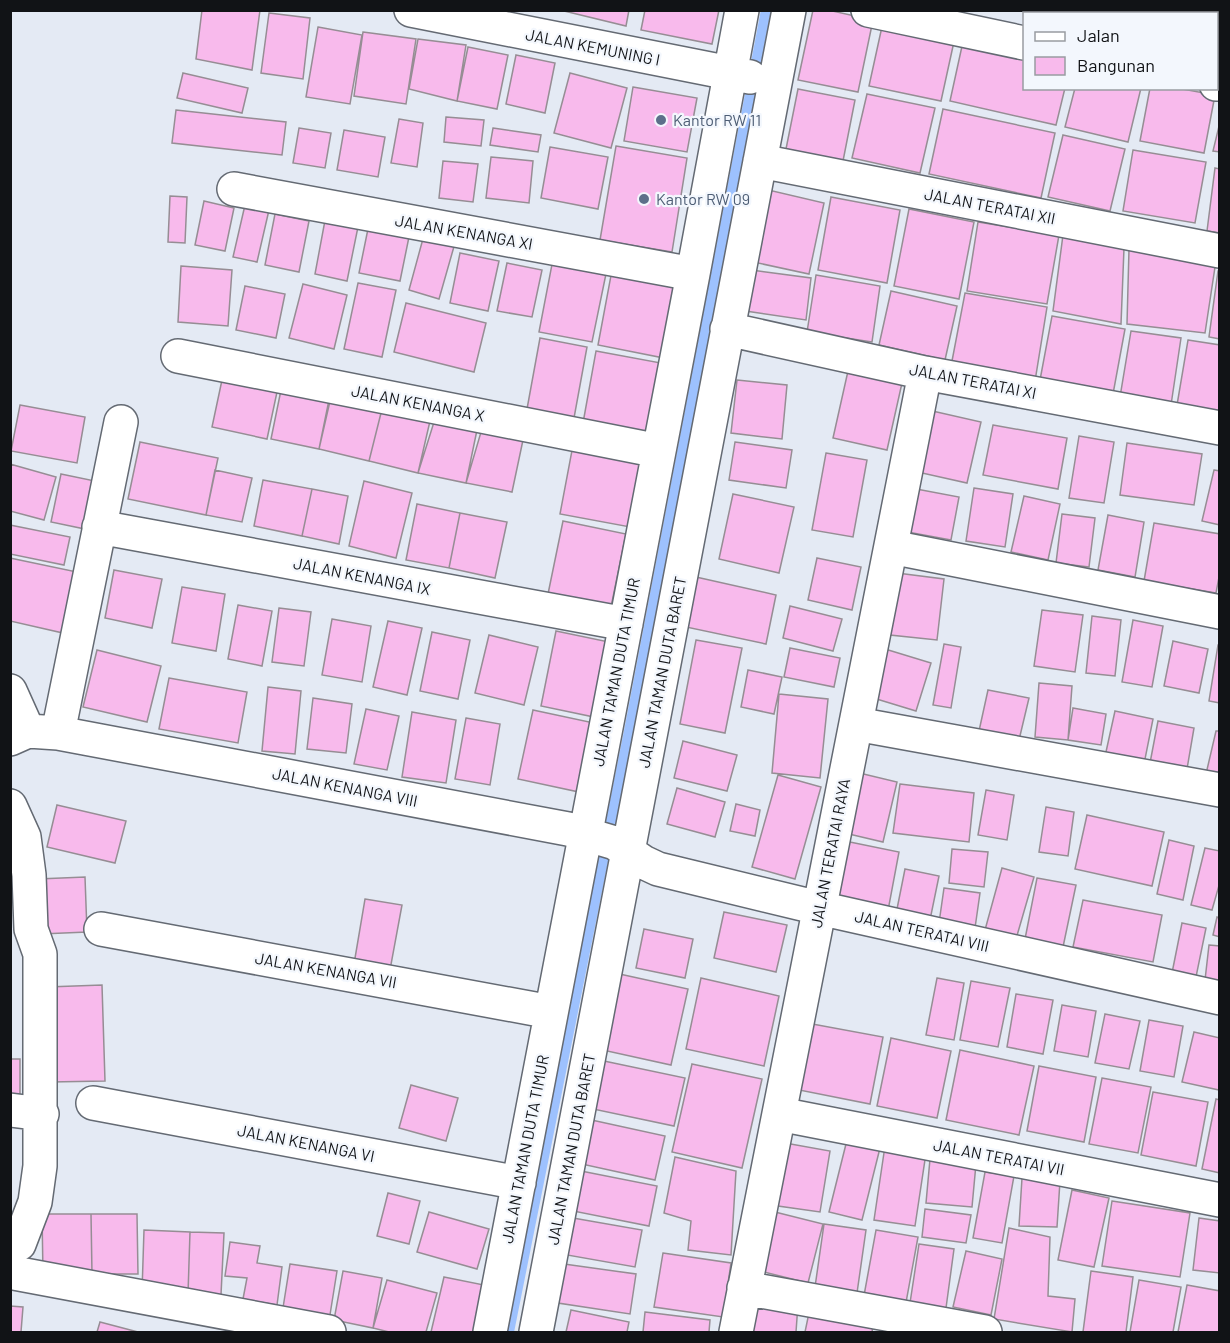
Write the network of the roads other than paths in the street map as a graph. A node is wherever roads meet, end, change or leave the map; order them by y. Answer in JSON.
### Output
{"nodes":[{"id":1,"x":411,"y":10,"type":"edge"},
{"id":2,"x":742,"y":10,"type":"edge"},
{"id":3,"x":789,"y":10,"type":"edge"},
{"id":4,"x":868,"y":10,"type":"edge"},
{"id":5,"x":983,"y":22,"type":"edge"},
{"id":6,"x":539,"y":23,"type":"edge"},
{"id":7,"x":1023,"y":42,"type":"edge"},
{"id":8,"x":750,"y":77,"type":"junction"},
{"id":9,"x":760,"y":160,"type":"junction"},
{"id":10,"x":234,"y":189,"type":"dead end"},
{"id":11,"x":1220,"y":251,"type":"edge"},
{"id":12,"x":693,"y":274,"type":"junction"},
{"id":13,"x":727,"y":329,"type":"junction"},
{"id":14,"x":178,"y":356,"type":"dead end"},
{"id":15,"x":925,"y":373,"type":"junction"},
{"id":16,"x":121,"y":422,"type":"dead end"},
{"id":17,"x":1220,"y":428,"type":"edge"},
{"id":18,"x":659,"y":451,"type":"junction"},
{"id":19,"x":99,"y":527,"type":"junction"},
{"id":20,"x":891,"y":547,"type":"junction"},
{"id":21,"x":1220,"y":612,"type":"edge"},
{"id":22,"x":626,"y":624,"type":"junction"},
{"id":23,"x":10,"y":691,"type":"edge"},
{"id":24,"x":856,"y":723,"type":"junction"},
{"id":25,"x":32,"y":734,"type":"edge"},
{"id":26,"x":1220,"y":790,"type":"edge"},
{"id":27,"x":10,"y":806,"type":"edge"},
{"id":28,"x":605,"y":842,"type":"junction"},
{"id":29,"x":819,"y":908,"type":"junction"},
{"id":30,"x":101,"y":929,"type":"dead end"},
{"id":31,"x":1220,"y":998,"type":"edge"},
{"id":32,"x":551,"y":1012,"type":"junction"},
{"id":33,"x":93,"y":1103,"type":"dead end"},
{"id":34,"x":26,"y":1112,"type":"edge"},
{"id":35,"x":779,"y":1114,"type":"junction"},
{"id":36,"x":519,"y":1183,"type":"junction"},
{"id":37,"x":1220,"y":1200,"type":"edge"},
{"id":38,"x":744,"y":1288,"type":"junction"},
{"id":39,"x":288,"y":1329,"type":"edge"},
{"id":40,"x":329,"y":1332,"type":"edge"},
{"id":41,"x":490,"y":1332,"type":"edge"},
{"id":42,"x":536,"y":1332,"type":"edge"},
{"id":43,"x":736,"y":1332,"type":"edge"},
{"id":44,"x":985,"y":1332,"type":"edge"}],
"edges":[{"from":1,"to":6,"type":"street","name":"JALAN KEMUNING I"},
{"from":2,"to":8,"type":"street","name":"JALAN TAMAN DUTA TIMUR"},
{"from":3,"to":8,"type":"street","name":"JALAN TAMAN DUTA BARET"},
{"from":4,"to":5,"type":"street"},
{"from":5,"to":7,"type":"street"},
{"from":6,"to":8,"type":"street","name":"JALAN KEMUNING I"},
{"from":8,"to":9,"type":"street","name":"JALAN TAMAN DUTA BARET"},
{"from":8,"to":12,"type":"street","name":"JALAN TAMAN DUTA TIMUR"},
{"from":9,"to":11,"type":"street","name":"JALAN TERATAI XII"},
{"from":9,"to":13,"type":"street","name":"JALAN TAMAN DUTA BARET"},
{"from":10,"to":12,"type":"street","name":"JALAN KENANGA XI"},
{"from":12,"to":18,"type":"street","name":"JALAN TAMAN DUTA TIMUR"},
{"from":13,"to":15,"type":"street","name":"JALAN TERATAI XI"},
{"from":13,"to":28,"type":"street","name":"JALAN TAMAN DUTA BARET"},
{"from":14,"to":18,"type":"street","name":"JALAN KENANGA X"},
{"from":15,"to":17,"type":"street","name":"JALAN TERATAI XI"},
{"from":15,"to":20,"type":"street","name":"JALAN TERATAI RAYA"},
{"from":16,"to":19,"type":"street"},
{"from":18,"to":22,"type":"street","name":"JALAN TAMAN DUTA TIMUR"},
{"from":19,"to":22,"type":"street","name":"JALAN KENANGA IX"},
{"from":19,"to":25,"type":"street"},
{"from":20,"to":21,"type":"street"},
{"from":20,"to":24,"type":"street","name":"JALAN TERATAI RAYA"},
{"from":22,"to":28,"type":"street","name":"JALAN TAMAN DUTA TIMUR"},
{"from":23,"to":25,"type":"street"},
{"from":24,"to":26,"type":"street"},
{"from":24,"to":29,"type":"street","name":"JALAN TERATAI RAYA"},
{"from":25,"to":28,"type":"street","name":"JALAN KENANGA VIII"},
{"from":27,"to":34,"type":"street"},
{"from":28,"to":29,"type":"street","name":"JALAN TERATAI VIII"},
{"from":28,"to":32,"type":"street","name":"JALAN TAMAN DUTA TIMUR"},
{"from":28,"to":42,"type":"street","name":"JALAN TAMAN DUTA BARET"},
{"from":29,"to":31,"type":"street","name":"JALAN TERATAI VIII"},
{"from":29,"to":35,"type":"street","name":"JALAN TERATAI RAYA"},
{"from":30,"to":32,"type":"street","name":"JALAN KENANGA VII"},
{"from":32,"to":36,"type":"street","name":"JALAN TAMAN DUTA TIMUR"},
{"from":33,"to":36,"type":"street","name":"JALAN KENANGA VI"},
{"from":34,"to":39,"type":"street"},
{"from":35,"to":37,"type":"street","name":"JALAN TERATAI VII"},
{"from":35,"to":38,"type":"street","name":"JALAN TERATAI RAYA"},
{"from":36,"to":41,"type":"street","name":"JALAN TAMAN DUTA TIMUR"},
{"from":38,"to":43,"type":"street","name":"JALAN TERATAI RAYA"},
{"from":38,"to":44,"type":"street"},
{"from":39,"to":40,"type":"street"}]}
